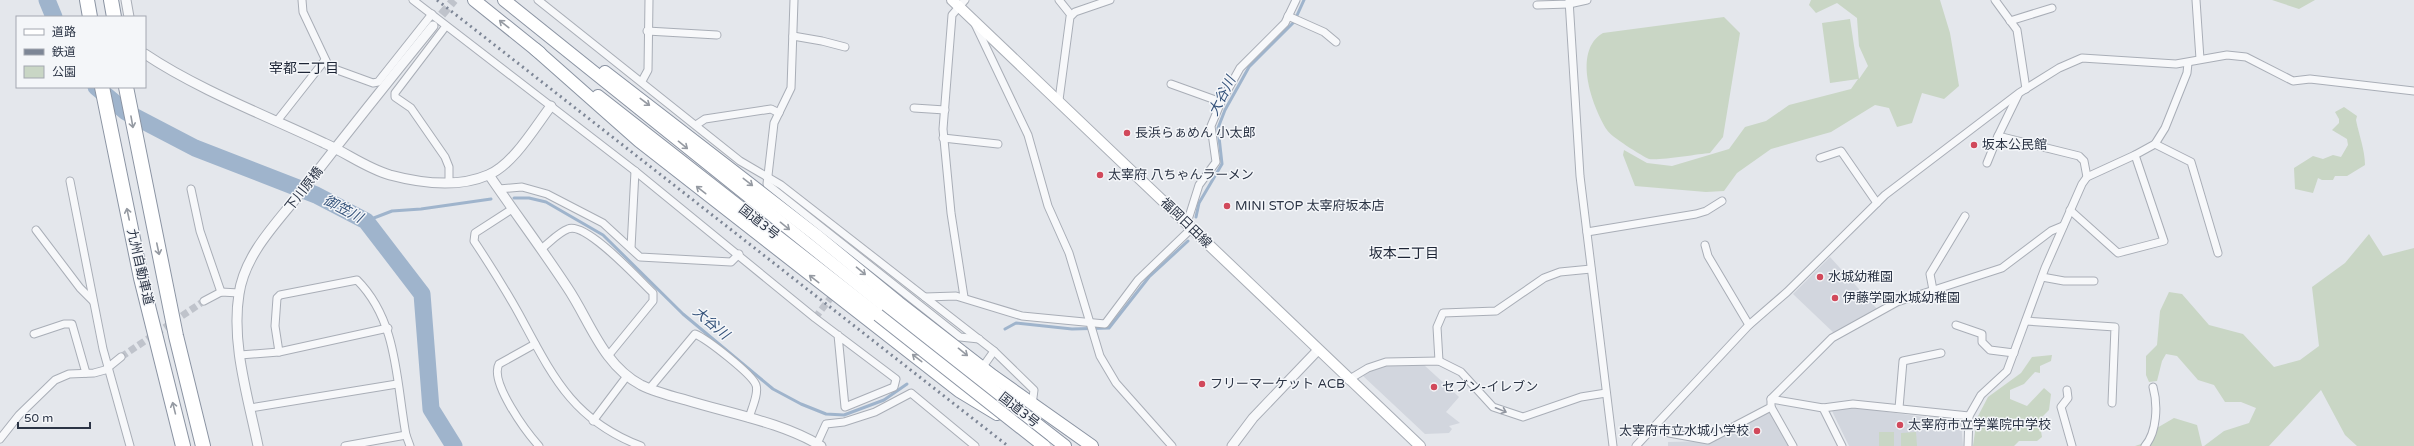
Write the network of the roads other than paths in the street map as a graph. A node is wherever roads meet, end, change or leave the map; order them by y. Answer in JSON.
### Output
{"nodes":[{"id":1,"x":87,"y":0,"type":"edge"},
{"id":2,"x":111,"y":0,"type":"edge"},
{"id":3,"x":126,"y":0,"type":"edge"},
{"id":4,"x":302,"y":0,"type":"edge"},
{"id":5,"x":413,"y":0,"type":"edge"},
{"id":6,"x":474,"y":0,"type":"edge"},
{"id":7,"x":504,"y":0,"type":"edge"},
{"id":8,"x":538,"y":0,"type":"edge"},
{"id":9,"x":649,"y":0,"type":"edge"},
{"id":10,"x":794,"y":0,"type":"edge"},
{"id":11,"x":1059,"y":0,"type":"edge"},
{"id":12,"x":1110,"y":0,"type":"edge"},
{"id":13,"x":1296,"y":0,"type":"edge"},
{"id":14,"x":1588,"y":0,"type":"edge"},
{"id":15,"x":1995,"y":0,"type":"edge"},
{"id":16,"x":2196,"y":0,"type":"edge"},
{"id":17,"x":958,"y":2,"type":"edge"},
{"id":18,"x":1569,"y":2,"type":"edge"},
{"id":19,"x":1537,"y":4,"type":"dead end"},
{"id":20,"x":2052,"y":8,"type":"dead end"},
{"id":21,"x":432,"y":14,"type":"junction"},
{"id":22,"x":1071,"y":15,"type":"junction"},
{"id":23,"x":90,"y":16,"type":"edge"},
{"id":24,"x":114,"y":16,"type":"edge"},
{"id":25,"x":129,"y":16,"type":"edge"},
{"id":26,"x":1288,"y":16,"type":"junction"},
{"id":27,"x":973,"y":21,"type":"junction"},
{"id":28,"x":2010,"y":21,"type":"junction"},
{"id":29,"x":433,"y":26,"type":"tunnel mouth"},
{"id":30,"x":446,"y":26,"type":"junction"},
{"id":31,"x":647,"y":31,"type":"junction"},
{"id":32,"x":544,"y":33,"type":"junction"},
{"id":33,"x":717,"y":35,"type":"dead end"},
{"id":34,"x":793,"y":36,"type":"junction"},
{"id":35,"x":1336,"y":42,"type":"dead end"},
{"id":36,"x":845,"y":47,"type":"dead end"},
{"id":37,"x":535,"y":49,"type":"junction"},
{"id":38,"x":146,"y":55,"type":"edge"},
{"id":39,"x":2200,"y":59,"type":"junction"},
{"id":40,"x":325,"y":60,"type":"junction"},
{"id":41,"x":2188,"y":62,"type":"junction"},
{"id":42,"x":642,"y":81,"type":"junction"},
{"id":43,"x":1171,"y":84,"type":"dead end"},
{"id":44,"x":102,"y":88,"type":"edge"},
{"id":45,"x":126,"y":88,"type":"edge"},
{"id":46,"x":2026,"y":89,"type":"junction"},
{"id":47,"x":2414,"y":91,"type":"edge"},
{"id":48,"x":2019,"y":93,"type":"junction"},
{"id":49,"x":1059,"y":100,"type":"junction"},
{"id":50,"x":1221,"y":102,"type":"junction"},
{"id":51,"x":551,"y":106,"type":"junction"},
{"id":52,"x":914,"y":108,"type":"dead end"},
{"id":53,"x":945,"y":110,"type":"junction"},
{"id":54,"x":778,"y":113,"type":"junction"},
{"id":55,"x":277,"y":121,"type":"junction"},
{"id":56,"x":696,"y":125,"type":"junction"},
{"id":57,"x":1998,"y":136,"type":"junction"},
{"id":58,"x":943,"y":138,"type":"junction"},
{"id":59,"x":998,"y":144,"type":"dead end"},
{"id":60,"x":2154,"y":144,"type":"junction"},
{"id":61,"x":335,"y":148,"type":"junction"},
{"id":62,"x":2135,"y":156,"type":"junction"},
{"id":63,"x":1820,"y":158,"type":"dead end"},
{"id":64,"x":1987,"y":163,"type":"dead end"},
{"id":65,"x":635,"y":171,"type":"junction"},
{"id":66,"x":489,"y":175,"type":"junction"},
{"id":67,"x":768,"y":177,"type":"junction"},
{"id":68,"x":2087,"y":177,"type":"junction"},
{"id":69,"x":70,"y":181,"type":"dead end"},
{"id":70,"x":449,"y":183,"type":"junction"},
{"id":71,"x":498,"y":189,"type":"junction"},
{"id":72,"x":191,"y":190,"type":"dead end"},
{"id":73,"x":1722,"y":201,"type":"dead end"},
{"id":74,"x":1877,"y":203,"type":"junction"},
{"id":75,"x":512,"y":210,"type":"junction"},
{"id":76,"x":2070,"y":210,"type":"junction"},
{"id":77,"x":1965,"y":216,"type":"dead end"},
{"id":78,"x":1189,"y":226,"type":"junction"},
{"id":79,"x":2063,"y":226,"type":"junction"},
{"id":80,"x":36,"y":230,"type":"dead end"},
{"id":81,"x":1587,"y":232,"type":"junction"},
{"id":82,"x":1705,"y":245,"type":"dead end"},
{"id":83,"x":631,"y":248,"type":"junction"},
{"id":84,"x":541,"y":249,"type":"junction"},
{"id":85,"x":2218,"y":253,"type":"dead end"},
{"id":86,"x":739,"y":254,"type":"junction"},
{"id":87,"x":1592,"y":269,"type":"junction"},
{"id":88,"x":2042,"y":277,"type":"junction"},
{"id":89,"x":2094,"y":281,"type":"dead end"},
{"id":90,"x":1933,"y":290,"type":"junction"},
{"id":91,"x":221,"y":292,"type":"junction"},
{"id":92,"x":239,"y":293,"type":"junction"},
{"id":93,"x":925,"y":297,"type":"junction"},
{"id":94,"x":964,"y":297,"type":"junction"},
{"id":95,"x":93,"y":301,"type":"junction"},
{"id":96,"x":204,"y":301,"type":"tunnel mouth"},
{"id":97,"x":882,"y":310,"type":"junction"},
{"id":98,"x":2026,"y":321,"type":"junction"},
{"id":99,"x":1092,"y":324,"type":"junction"},
{"id":100,"x":1749,"y":324,"type":"junction"},
{"id":101,"x":1956,"y":326,"type":"dead end"},
{"id":102,"x":388,"y":328,"type":"junction"},
{"id":103,"x":34,"y":334,"type":"dead end"},
{"id":104,"x":838,"y":335,"type":"junction"},
{"id":105,"x":979,"y":339,"type":"junction"},
{"id":106,"x":535,"y":344,"type":"junction"},
{"id":107,"x":1318,"y":350,"type":"junction"},
{"id":108,"x":994,"y":351,"type":"junction"},
{"id":109,"x":279,"y":352,"type":"junction"},
{"id":110,"x":1942,"y":353,"type":"dead end"},
{"id":111,"x":2014,"y":353,"type":"junction"},
{"id":112,"x":240,"y":355,"type":"junction"},
{"id":113,"x":608,"y":356,"type":"junction"},
{"id":114,"x":121,"y":357,"type":"tunnel mouth"},
{"id":115,"x":1439,"y":361,"type":"junction"},
{"id":116,"x":108,"y":367,"type":"junction"},
{"id":117,"x":982,"y":368,"type":"junction"},
{"id":118,"x":86,"y":373,"type":"junction"},
{"id":119,"x":627,"y":376,"type":"junction"},
{"id":120,"x":1348,"y":380,"type":"junction"},
{"id":121,"x":397,"y":384,"type":"junction"},
{"id":122,"x":2153,"y":387,"type":"dead end"},
{"id":123,"x":650,"y":388,"type":"junction"},
{"id":124,"x":2067,"y":390,"type":"dead end"},
{"id":125,"x":1606,"y":393,"type":"junction"},
{"id":126,"x":1771,"y":399,"type":"junction"},
{"id":127,"x":2112,"y":403,"type":"dead end"},
{"id":128,"x":1032,"y":405,"type":"junction"},
{"id":129,"x":1771,"y":407,"type":"junction"},
{"id":130,"x":250,"y":408,"type":"junction"},
{"id":131,"x":1823,"y":408,"type":"junction"},
{"id":132,"x":1899,"y":408,"type":"junction"},
{"id":133,"x":1969,"y":416,"type":"junction"},
{"id":134,"x":749,"y":418,"type":"junction"},
{"id":135,"x":593,"y":421,"type":"junction"},
{"id":136,"x":1657,"y":425,"type":"junction"},
{"id":137,"x":406,"y":435,"type":"junction"},
{"id":138,"x":0,"y":439,"type":"edge"},
{"id":139,"x":818,"y":445,"type":"edge"},
{"id":140,"x":130,"y":446,"type":"edge"},
{"id":141,"x":183,"y":446,"type":"edge"},
{"id":142,"x":203,"y":446,"type":"edge"},
{"id":143,"x":258,"y":446,"type":"edge"},
{"id":144,"x":345,"y":446,"type":"edge"},
{"id":145,"x":410,"y":446,"type":"edge"},
{"id":146,"x":539,"y":446,"type":"edge"},
{"id":147,"x":641,"y":446,"type":"edge"},
{"id":148,"x":975,"y":446,"type":"edge"},
{"id":149,"x":1044,"y":446,"type":"edge"},
{"id":150,"x":1056,"y":446,"type":"edge"},
{"id":151,"x":1065,"y":446,"type":"edge"},
{"id":152,"x":1092,"y":446,"type":"edge"},
{"id":153,"x":1172,"y":446,"type":"edge"},
{"id":154,"x":1232,"y":446,"type":"edge"},
{"id":155,"x":1420,"y":446,"type":"edge"},
{"id":156,"x":1613,"y":446,"type":"edge"},
{"id":157,"x":1636,"y":446,"type":"edge"},
{"id":158,"x":1793,"y":446,"type":"edge"},
{"id":159,"x":1842,"y":446,"type":"edge"},
{"id":160,"x":1968,"y":446,"type":"edge"},
{"id":161,"x":2072,"y":446,"type":"edge"},
{"id":162,"x":2145,"y":446,"type":"edge"}],
"edges":[{"from":1,"to":23,"type":"highway"},
{"from":2,"to":24,"type":"highway"},
{"from":3,"to":25,"type":"street"},
{"from":4,"to":40,"type":"street"},
{"from":5,"to":21,"type":"street"},
{"from":37,"to":6,"type":"highway","name":"国道3号","one_way":true},
{"from":7,"to":32,"type":"highway","name":"国道3号"},
{"from":8,"to":42,"type":"street"},
{"from":9,"to":31,"type":"street"},
{"from":10,"to":34,"type":"street"},
{"from":11,"to":22,"type":"street"},
{"from":12,"to":22,"type":"street"},
{"from":13,"to":26,"type":"street"},
{"from":14,"to":18,"type":"street"},
{"from":15,"to":28,"type":"street"},
{"from":16,"to":39,"type":"street"},
{"from":17,"to":27,"type":"main road","name":"福岡日田線"},
{"from":17,"to":53,"type":"street"},
{"from":18,"to":19,"type":"street"},
{"from":18,"to":81,"type":"street"},
{"from":20,"to":28,"type":"street"},
{"from":21,"to":30,"type":"street"},
{"from":21,"to":40,"type":"street"},
{"from":22,"to":49,"type":"street"},
{"from":26,"to":35,"type":"street"},
{"from":26,"to":50,"type":"street"},
{"from":27,"to":49,"type":"main road","name":"福岡日田線"},
{"from":27,"to":99,"type":"street"},
{"from":28,"to":46,"type":"street"},
{"from":29,"to":61,"type":"street","name":"下川原橋"},
{"from":30,"to":51,"type":"street"},
{"from":30,"to":70,"type":"street"},
{"from":31,"to":33,"type":"street"},
{"from":31,"to":42,"type":"street"},
{"from":32,"to":97,"type":"highway","name":"国道3号","one_way":true},
{"from":32,"to":117,"type":"highway","one_way":true},
{"from":34,"to":36,"type":"street"},
{"from":34,"to":54,"type":"street"},
{"from":37,"to":97,"type":"highway","name":"国道3号"},
{"from":150,"to":37,"type":"highway","one_way":true},
{"from":38,"to":55,"type":"street"},
{"from":39,"to":41,"type":"street"},
{"from":39,"to":47,"type":"street"},
{"from":40,"to":55,"type":"street"},
{"from":41,"to":46,"type":"street"},
{"from":41,"to":60,"type":"street"},
{"from":42,"to":56,"type":"street"},
{"from":43,"to":50,"type":"street"},
{"from":141,"to":44,"type":"highway","name":"九州自動車道","one_way":true},
{"from":45,"to":142,"type":"highway","name":"九州自動車道","one_way":true},
{"from":46,"to":48,"type":"street"},
{"from":48,"to":57,"type":"street"},
{"from":48,"to":74,"type":"street"},
{"from":49,"to":78,"type":"main road","name":"福岡日田線"},
{"from":50,"to":78,"type":"street"},
{"from":51,"to":65,"type":"street"},
{"from":51,"to":66,"type":"street"},
{"from":52,"to":53,"type":"street"},
{"from":53,"to":58,"type":"street"},
{"from":54,"to":56,"type":"street"},
{"from":54,"to":67,"type":"street"},
{"from":55,"to":61,"type":"street"},
{"from":56,"to":67,"type":"street"},
{"from":57,"to":64,"type":"street"},
{"from":57,"to":68,"type":"street"},
{"from":58,"to":59,"type":"street"},
{"from":58,"to":94,"type":"street"},
{"from":60,"to":62,"type":"street"},
{"from":60,"to":85,"type":"street"},
{"from":61,"to":70,"type":"street"},
{"from":61,"to":92,"type":"street","name":"下川原橋"},
{"from":62,"to":68,"type":"street"},
{"from":62,"to":76,"type":"street"},
{"from":63,"to":74,"type":"street"},
{"from":65,"to":83,"type":"street"},
{"from":65,"to":86,"type":"street"},
{"from":66,"to":70,"type":"street"},
{"from":66,"to":71,"type":"street"},
{"from":67,"to":93,"type":"street"},
{"from":67,"to":105,"type":"street"},
{"from":68,"to":76,"type":"street"},
{"from":69,"to":95,"type":"street"},
{"from":71,"to":75,"type":"street"},
{"from":71,"to":83,"type":"street"},
{"from":72,"to":91,"type":"street"},
{"from":73,"to":81,"type":"street"},
{"from":74,"to":100,"type":"street"},
{"from":75,"to":84,"type":"street"},
{"from":75,"to":106,"type":"street"},
{"from":76,"to":79,"type":"street"},
{"from":77,"to":90,"type":"street"},
{"from":78,"to":99,"type":"street"},
{"from":78,"to":107,"type":"main road","name":"福岡日田線"},
{"from":79,"to":88,"type":"street"},
{"from":79,"to":90,"type":"street"},
{"from":80,"to":95,"type":"street"},
{"from":81,"to":87,"type":"street"},
{"from":82,"to":100,"type":"street"},
{"from":83,"to":86,"type":"street"},
{"from":84,"to":113,"type":"street"},
{"from":84,"to":113,"type":"street"},
{"from":86,"to":104,"type":"street"},
{"from":87,"to":115,"type":"street"},
{"from":87,"to":125,"type":"street"},
{"from":88,"to":89,"type":"street"},
{"from":88,"to":98,"type":"street"},
{"from":90,"to":126,"type":"street"},
{"from":91,"to":92,"type":"street"},
{"from":91,"to":96,"type":"street"},
{"from":92,"to":112,"type":"street","name":"下川原橋"},
{"from":93,"to":94,"type":"street"},
{"from":93,"to":105,"type":"street"},
{"from":94,"to":99,"type":"street"},
{"from":95,"to":116,"type":"street"},
{"from":97,"to":149,"type":"highway","name":"国道3号","bridge":true},
{"from":97,"to":151,"type":"highway","name":"国道3号"},
{"from":98,"to":111,"type":"street"},
{"from":98,"to":127,"type":"street"},
{"from":99,"to":153,"type":"street"},
{"from":100,"to":136,"type":"street"},
{"from":101,"to":111,"type":"street"},
{"from":102,"to":109,"type":"street"},
{"from":102,"to":109,"type":"street"},
{"from":102,"to":121,"type":"street"},
{"from":103,"to":118,"type":"street"},
{"from":104,"to":104,"type":"street"},
{"from":105,"to":108,"type":"street"},
{"from":106,"to":135,"type":"street"},
{"from":106,"to":146,"type":"street"},
{"from":107,"to":120,"type":"main road","name":"福岡日田線"},
{"from":107,"to":154,"type":"street"},
{"from":108,"to":117,"type":"street"},
{"from":108,"to":128,"type":"street"},
{"from":109,"to":112,"type":"street"},
{"from":110,"to":132,"type":"street"},
{"from":111,"to":133,"type":"street"},
{"from":112,"to":130,"type":"street","name":"下川原橋"},
{"from":113,"to":119,"type":"street"},
{"from":114,"to":116,"type":"street"},
{"from":115,"to":120,"type":"street"},
{"from":115,"to":125,"type":"street","one_way":true},
{"from":116,"to":118,"type":"street"},
{"from":116,"to":140,"type":"street"},
{"from":117,"to":128,"type":"highway"},
{"from":118,"to":138,"type":"street"},
{"from":119,"to":123,"type":"street"},
{"from":119,"to":135,"type":"street"},
{"from":120,"to":155,"type":"main road","name":"福岡日田線"},
{"from":121,"to":130,"type":"street"},
{"from":121,"to":137,"type":"street"},
{"from":122,"to":162,"type":"street"},
{"from":123,"to":134,"type":"street"},
{"from":123,"to":134,"type":"street"},
{"from":124,"to":161,"type":"street"},
{"from":125,"to":156,"type":"street"},
{"from":126,"to":129,"type":"street"},
{"from":126,"to":131,"type":"street"},
{"from":128,"to":152,"type":"highway"},
{"from":129,"to":136,"type":"street"},
{"from":129,"to":158,"type":"street"},
{"from":130,"to":143,"type":"street","name":"下川原橋"},
{"from":131,"to":132,"type":"street"},
{"from":131,"to":159,"type":"street"},
{"from":132,"to":133,"type":"street"},
{"from":133,"to":160,"type":"street"},
{"from":134,"to":139,"type":"street"},
{"from":135,"to":147,"type":"street"},
{"from":136,"to":157,"type":"street"},
{"from":137,"to":144,"type":"street"},
{"from":137,"to":145,"type":"street"},
{"from":139,"to":148,"type":"street"}]}
